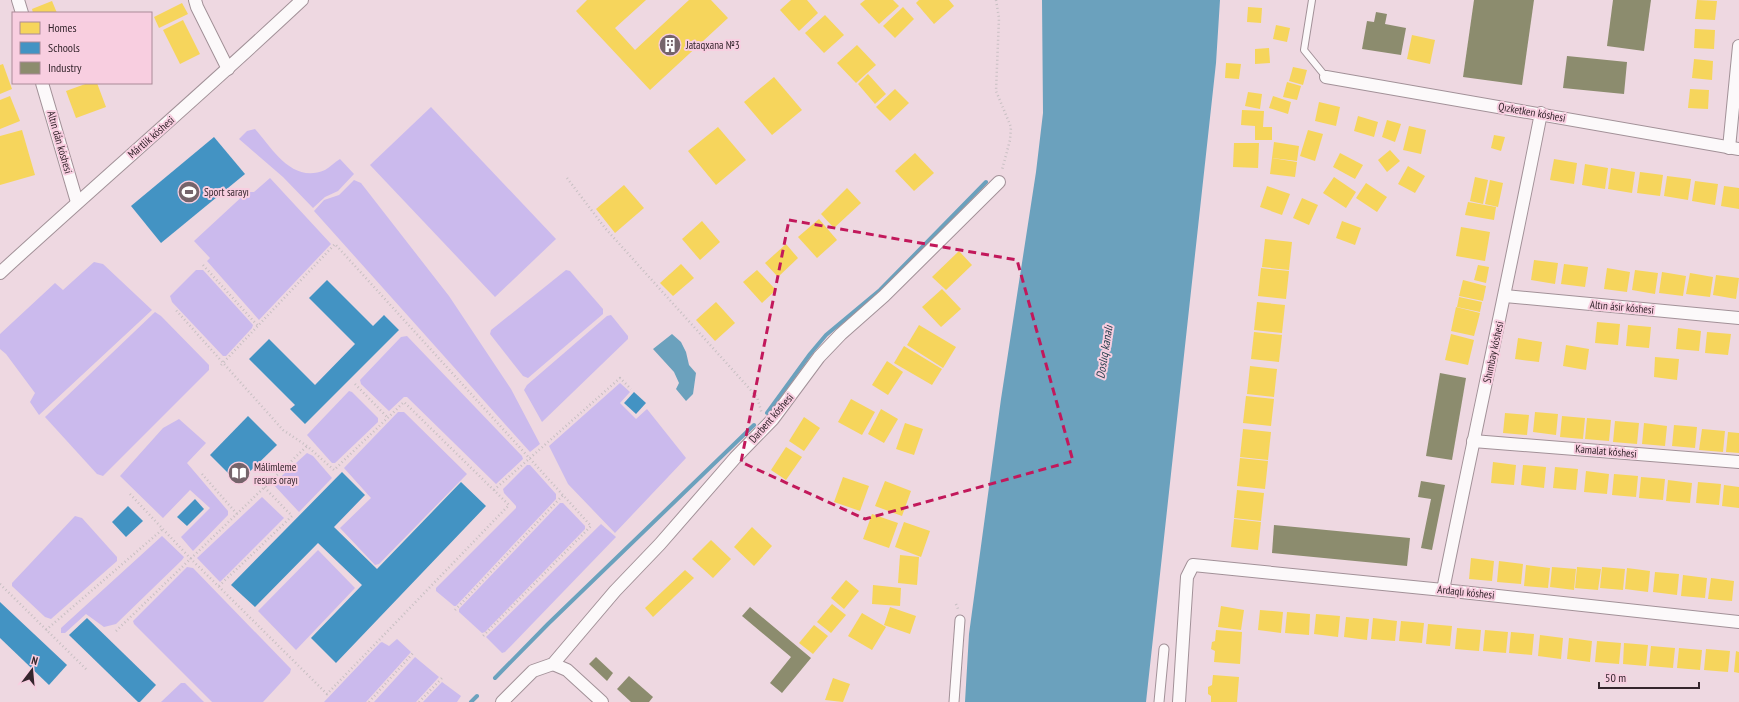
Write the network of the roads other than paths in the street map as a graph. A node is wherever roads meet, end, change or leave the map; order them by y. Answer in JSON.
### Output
{"nodes":[{"id":1,"x":18,"y":0,"type":"edge"},
{"id":2,"x":195,"y":0,"type":"edge"},
{"id":3,"x":302,"y":0,"type":"edge"},
{"id":4,"x":1312,"y":0,"type":"edge"},
{"id":5,"x":22,"y":12,"type":"edge"},
{"id":6,"x":1739,"y":46,"type":"edge"},
{"id":7,"x":228,"y":69,"type":"junction"},
{"id":8,"x":1326,"y":77,"type":"joint"},
{"id":9,"x":42,"y":84,"type":"edge"},
{"id":10,"x":1541,"y":113,"type":"junction"},
{"id":11,"x":1734,"y":148,"type":"edge"},
{"id":12,"x":999,"y":182,"type":"road end"},
{"id":13,"x":77,"y":202,"type":"junction"},
{"id":14,"x":0,"y":273,"type":"edge"},
{"id":15,"x":1505,"y":296,"type":"junction"},
{"id":16,"x":1739,"y":318,"type":"edge"},
{"id":17,"x":1473,"y":441,"type":"junction"},
{"id":18,"x":1739,"y":462,"type":"edge"},
{"id":19,"x":1443,"y":590,"type":"junction"},
{"id":20,"x":960,"y":620,"type":"dead end"},
{"id":21,"x":1739,"y":622,"type":"edge"},
{"id":22,"x":1164,"y":648,"type":"dead end"},
{"id":23,"x":553,"y":664,"type":"junction"},
{"id":24,"x":502,"y":702,"type":"edge"},
{"id":25,"x":602,"y":702,"type":"edge"},
{"id":26,"x":954,"y":702,"type":"edge"},
{"id":27,"x":1159,"y":702,"type":"edge"},
{"id":28,"x":1179,"y":702,"type":"edge"}],
"edges":[{"from":1,"to":5,"type":"street"},
{"from":2,"to":7,"type":"street"},
{"from":3,"to":7,"type":"street","name":"Mártlik kóshesi"},
{"from":4,"to":8,"type":"lane"},
{"from":6,"to":11,"type":"street"},
{"from":7,"to":13,"type":"street","name":"Mártlik kóshesi"},
{"from":8,"to":10,"type":"street","name":"Qızketken kóshesi"},
{"from":9,"to":13,"type":"street","name":"Altın dán kóshesi"},
{"from":10,"to":11,"type":"street","name":"Qızketken kóshesi"},
{"from":10,"to":15,"type":"street","name":"Shımbay kóshesi"},
{"from":12,"to":23,"type":"street","name":"Darbent kóshesi"},
{"from":13,"to":14,"type":"street","name":"Mártlik kóshesi"},
{"from":15,"to":16,"type":"street","name":"Altın ásir kóshesi"},
{"from":15,"to":17,"type":"street","name":"Shımbay kóshesi"},
{"from":17,"to":18,"type":"street","name":"Kamalat kóshesi"},
{"from":17,"to":19,"type":"street","name":"Shımbay kóshesi"},
{"from":19,"to":21,"type":"street","name":"Ardaqlı kóshesi"},
{"from":19,"to":28,"type":"street","name":"Ardaqlı kóshesi"},
{"from":20,"to":26,"type":"street"},
{"from":22,"to":27,"type":"street"},
{"from":23,"to":24,"type":"street"},
{"from":23,"to":25,"type":"street"}]}
